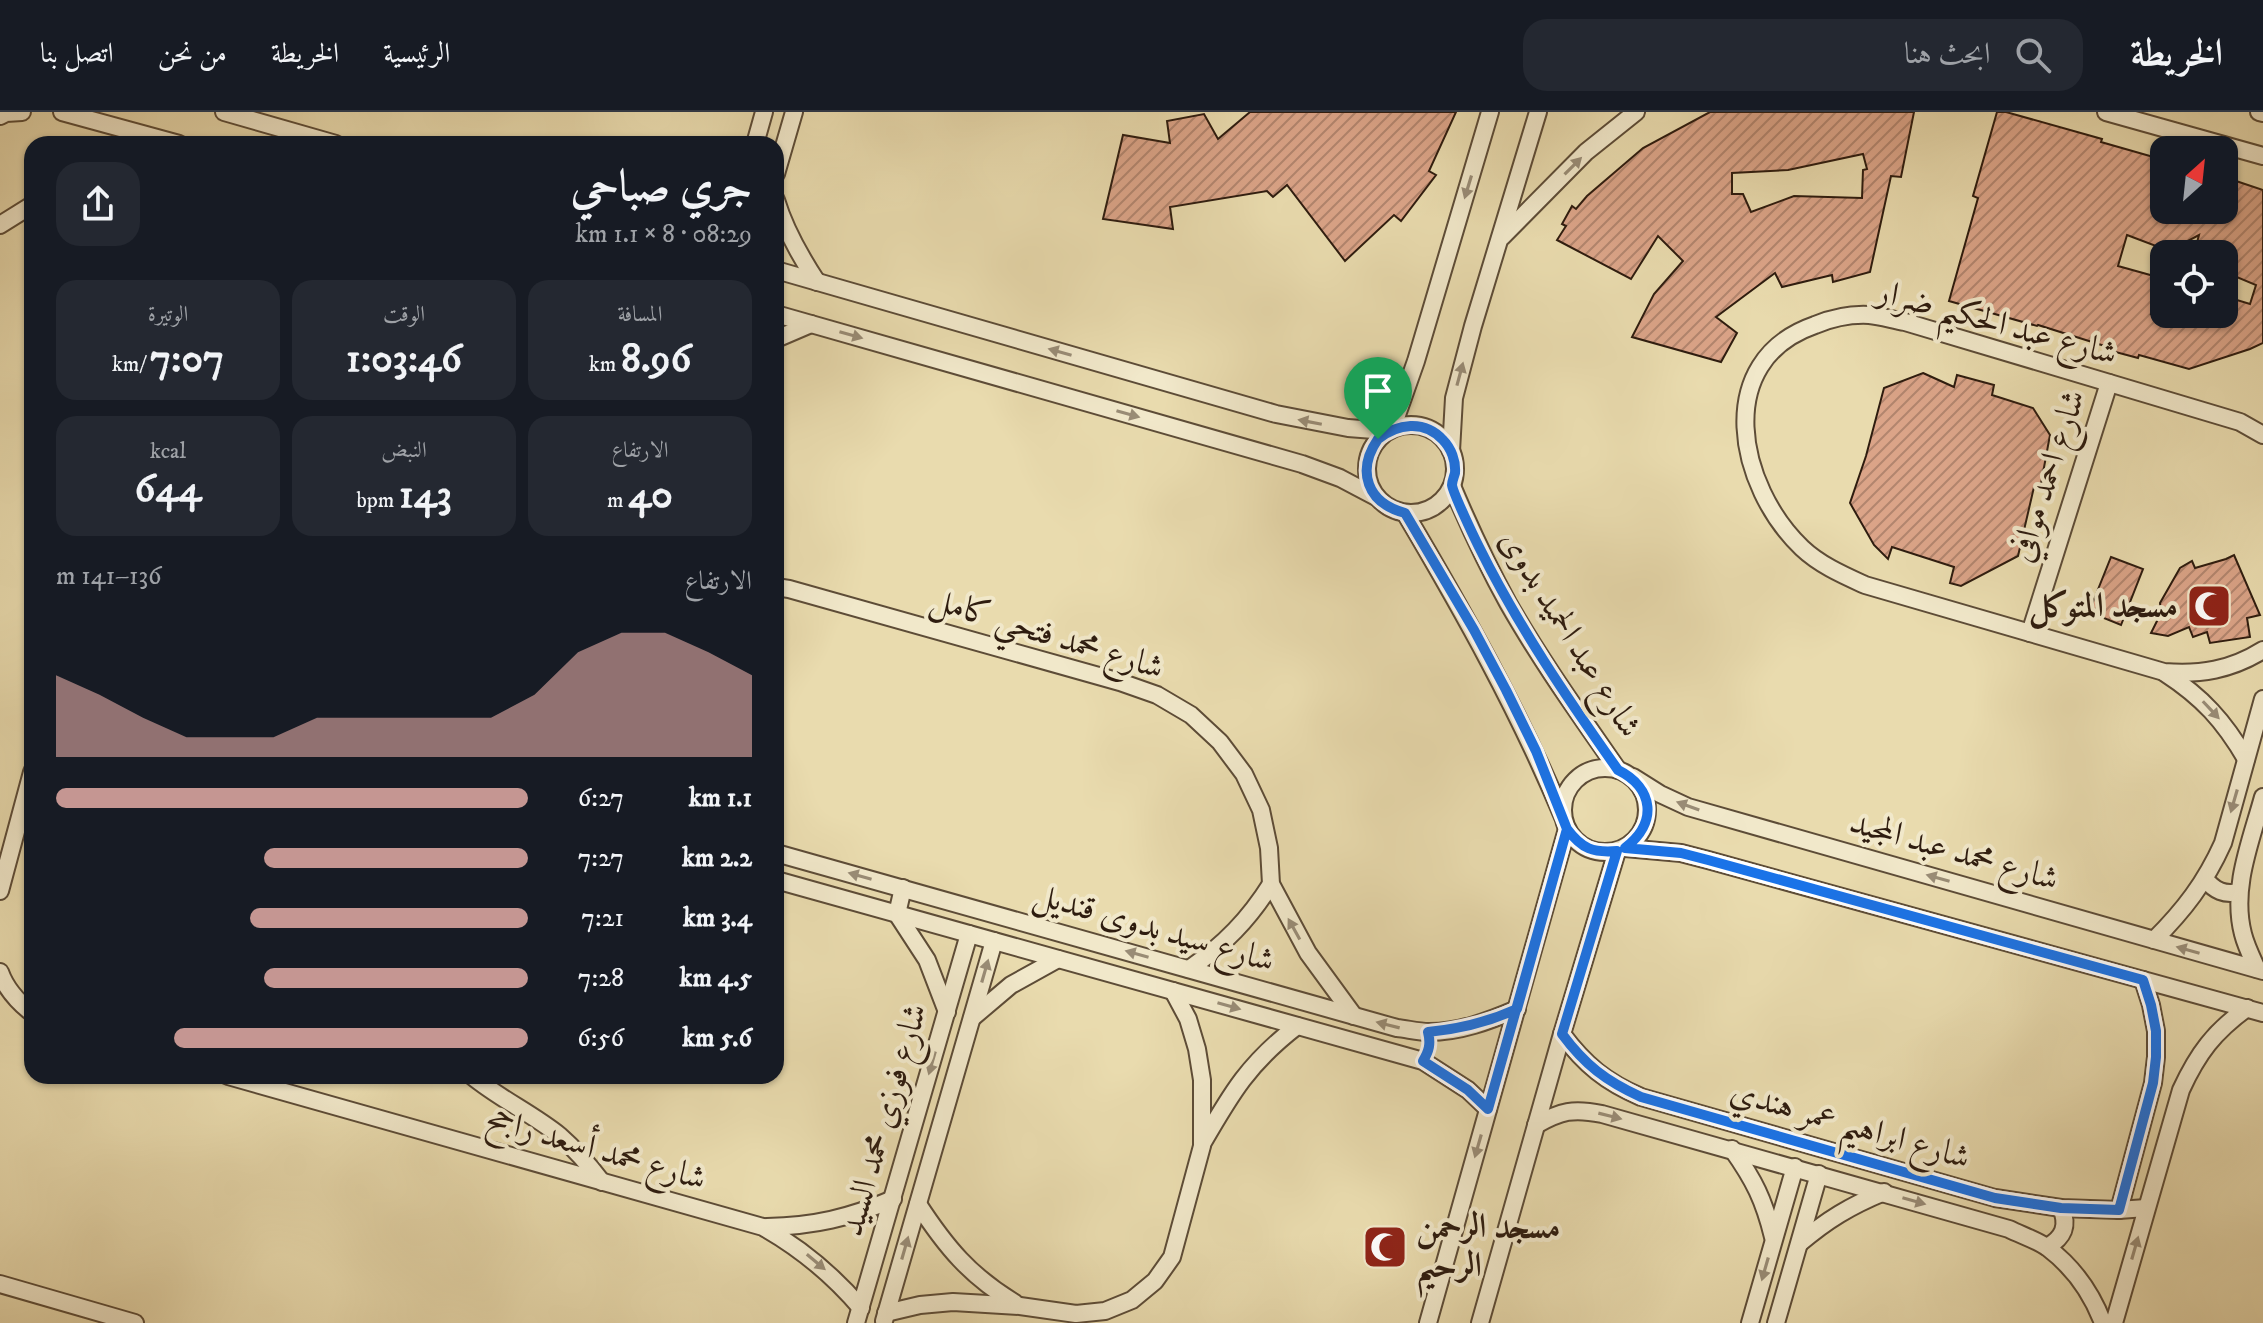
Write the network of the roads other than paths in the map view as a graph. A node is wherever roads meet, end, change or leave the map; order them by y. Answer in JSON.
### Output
{"nodes":[{"id":1,"x":22,"y":112,"type":"edge"},
{"id":2,"x":62,"y":112,"type":"edge"},
{"id":3,"x":764,"y":112,"type":"edge"},
{"id":4,"x":794,"y":112,"type":"edge"},
{"id":5,"x":1490,"y":112,"type":"edge"},
{"id":6,"x":1538,"y":112,"type":"edge"},
{"id":7,"x":1636,"y":112,"type":"edge"},
{"id":8,"x":2106,"y":112,"type":"edge"},
{"id":9,"x":232,"y":113,"type":"edge"},
{"id":10,"x":0,"y":116,"type":"edge"},
{"id":11,"x":150,"y":136,"type":"edge"},
{"id":12,"x":309,"y":136,"type":"edge"},
{"id":13,"x":757,"y":136,"type":"edge"},
{"id":14,"x":784,"y":146,"type":"edge"},
{"id":15,"x":2263,"y":156,"type":"edge"},
{"id":16,"x":24,"y":210,"type":"edge"},
{"id":17,"x":0,"y":225,"type":"edge"},
{"id":18,"x":784,"y":225,"type":"edge"},
{"id":19,"x":1498,"y":241,"type":"junction"},
{"id":20,"x":784,"y":272,"type":"edge"},
{"id":21,"x":817,"y":282,"type":"junction"},
{"id":22,"x":784,"y":316,"type":"edge"},
{"id":23,"x":811,"y":324,"type":"junction"},
{"id":24,"x":784,"y":336,"type":"edge"},
{"id":25,"x":2109,"y":383,"type":"junction"},
{"id":26,"x":2263,"y":421,"type":"edge"},
{"id":27,"x":2240,"y":422,"type":"junction"},
{"id":28,"x":1390,"y":430,"type":"junction"},
{"id":29,"x":2263,"y":435,"type":"edge"},
{"id":30,"x":1451,"y":451,"type":"junction"},
{"id":31,"x":1452,"y":486,"type":"junction"},
{"id":32,"x":1376,"y":497,"type":"junction"},
{"id":33,"x":1405,"y":513,"type":"junction"},
{"id":34,"x":784,"y":587,"type":"edge"},
{"id":35,"x":2030,"y":633,"type":"junction"},
{"id":36,"x":2263,"y":650,"type":"edge"},
{"id":37,"x":2164,"y":672,"type":"junction"},
{"id":38,"x":2263,"y":699,"type":"edge"},
{"id":39,"x":2246,"y":759,"type":"junction"},
{"id":40,"x":1625,"y":774,"type":"junction"},
{"id":41,"x":2263,"y":797,"type":"edge"},
{"id":42,"x":24,"y":802,"type":"edge"},
{"id":43,"x":1565,"y":823,"type":"junction"},
{"id":44,"x":1621,"y":849,"type":"junction"},
{"id":45,"x":784,"y":855,"type":"edge"},
{"id":46,"x":2205,"y":879,"type":"junction"},
{"id":47,"x":784,"y":882,"type":"edge"},
{"id":48,"x":1271,"y":884,"type":"junction"},
{"id":49,"x":903,"y":888,"type":"junction"},
{"id":50,"x":0,"y":891,"type":"edge"},
{"id":51,"x":2239,"y":892,"type":"junction"},
{"id":52,"x":897,"y":914,"type":"junction"},
{"id":53,"x":969,"y":934,"type":"junction"},
{"id":54,"x":2154,"y":940,"type":"junction"},
{"id":55,"x":994,"y":941,"type":"junction"},
{"id":56,"x":1058,"y":959,"type":"junction"},
{"id":57,"x":1189,"y":969,"type":"junction"},
{"id":58,"x":2260,"y":970,"type":"edge"},
{"id":59,"x":0,"y":972,"type":"edge"},
{"id":60,"x":2143,"y":980,"type":"junction"},
{"id":61,"x":1173,"y":991,"type":"junction"},
{"id":62,"x":24,"y":1006,"type":"edge"},
{"id":63,"x":1517,"y":1009,"type":"junction"},
{"id":64,"x":2255,"y":1010,"type":"edge"},
{"id":65,"x":947,"y":1012,"type":"junction"},
{"id":66,"x":1354,"y":1016,"type":"junction"},
{"id":67,"x":971,"y":1019,"type":"junction"},
{"id":68,"x":1297,"y":1026,"type":"junction"},
{"id":69,"x":1428,"y":1032,"type":"junction"},
{"id":70,"x":1562,"y":1034,"type":"junction"},
{"id":71,"x":1423,"y":1061,"type":"junction"},
{"id":72,"x":256,"y":1084,"type":"edge"},
{"id":73,"x":484,"y":1084,"type":"edge"},
{"id":74,"x":1488,"y":1109,"type":"junction"},
{"id":75,"x":1536,"y":1125,"type":"junction"},
{"id":76,"x":1202,"y":1146,"type":"junction"},
{"id":77,"x":1732,"y":1149,"type":"junction"},
{"id":78,"x":1795,"y":1167,"type":"junction"},
{"id":79,"x":1819,"y":1174,"type":"junction"},
{"id":80,"x":602,"y":1182,"type":"junction"},
{"id":81,"x":1884,"y":1192,"type":"junction"},
{"id":82,"x":893,"y":1199,"type":"junction"},
{"id":83,"x":918,"y":1204,"type":"junction"},
{"id":84,"x":2061,"y":1208,"type":"junction"},
{"id":85,"x":2146,"y":1208,"type":"junction"},
{"id":86,"x":2119,"y":1210,"type":"junction"},
{"id":87,"x":763,"y":1227,"type":"junction"},
{"id":88,"x":1774,"y":1240,"type":"junction"},
{"id":89,"x":1799,"y":1245,"type":"junction"},
{"id":90,"x":2047,"y":1247,"type":"junction"},
{"id":91,"x":0,"y":1284,"type":"edge"},
{"id":92,"x":1020,"y":1306,"type":"junction"},
{"id":93,"x":858,"y":1316,"type":"edge"},
{"id":94,"x":885,"y":1318,"type":"edge"},
{"id":95,"x":135,"y":1323,"type":"edge"},
{"id":96,"x":1428,"y":1323,"type":"edge"},
{"id":97,"x":1480,"y":1323,"type":"edge"},
{"id":98,"x":1750,"y":1323,"type":"edge"},
{"id":99,"x":1776,"y":1323,"type":"edge"},
{"id":100,"x":2103,"y":1323,"type":"edge"},
{"id":101,"x":2114,"y":1323,"type":"edge"}],
"edges":[{"from":1,"to":10,"type":"street"},
{"from":2,"to":11,"type":"street"},
{"from":3,"to":13,"type":"street"},
{"from":4,"to":14,"type":"street"},
{"from":5,"to":28,"type":"street","one_way":true},
{"from":6,"to":19,"type":"street"},
{"from":19,"to":7,"type":"street","one_way":true},
{"from":8,"to":15,"type":"street"},
{"from":9,"to":12,"type":"street"},
{"from":16,"to":17,"type":"street"},
{"from":18,"to":21,"type":"street"},
{"from":30,"to":19,"type":"street","one_way":true},
{"from":20,"to":21,"type":"street"},
{"from":28,"to":21,"type":"street","one_way":true},
{"from":22,"to":23,"type":"street"},
{"from":23,"to":24,"type":"street"},
{"from":23,"to":32,"type":"street","one_way":true},
{"from":25,"to":27,"type":"street","name":"شارع عبد الحكيم ضرار"},
{"from":25,"to":35,"type":"street","name":"شارع احمد موافي"},
{"from":25,"to":35,"type":"street","name":"شارع عبد الحكيم ضرار"},
{"from":26,"to":27,"type":"street","name":"شارع عبد الحكيم ضرار"},
{"from":27,"to":29,"type":"street","name":"شارع عبد الحكيم ضرار"},
{"from":28,"to":30,"type":"street"},
{"from":28,"to":32,"type":"street"},
{"from":30,"to":31,"type":"street"},
{"from":31,"to":33,"type":"street"},
{"from":31,"to":40,"type":"street","name":"شارع عبد الحميد بدوى"},
{"from":32,"to":33,"type":"street"},
{"from":33,"to":43,"type":"street"},
{"from":34,"to":48,"type":"street","name":"شارع محمد فتحي كامل"},
{"from":35,"to":37,"type":"street","name":"شارع عبد الحكيم ضرار"},
{"from":36,"to":37,"type":"street","name":"شارع عبد الحكيم ضرار"},
{"from":37,"to":39,"type":"street","name":"شارع عبد الحكيم ضرار","one_way":true},
{"from":38,"to":39,"type":"street"},
{"from":39,"to":46,"type":"street","one_way":true},
{"from":40,"to":43,"type":"street"},
{"from":40,"to":44,"type":"street"},
{"from":54,"to":40,"type":"street","name":"شارع محمد عبد المجيد","one_way":true},
{"from":41,"to":51,"type":"street"},
{"from":42,"to":50,"type":"street"},
{"from":43,"to":44,"type":"street"},
{"from":43,"to":63,"type":"street"},
{"from":44,"to":60,"type":"street"},
{"from":44,"to":70,"type":"street"},
{"from":49,"to":45,"type":"street","name":"شارع سيد بدوى قنديل","one_way":true},
{"from":46,"to":51,"type":"street"},
{"from":46,"to":54,"type":"street"},
{"from":47,"to":52,"type":"street","name":"شارع سيد بدوى قنديل"},
{"from":48,"to":57,"type":"street"},
{"from":66,"to":48,"type":"street","name":"شارع محمد فتحي كامل","one_way":true},
{"from":49,"to":52,"type":"street"},
{"from":57,"to":49,"type":"street","name":"شارع سيد بدوى قنديل","one_way":true},
{"from":51,"to":58,"type":"street"},
{"from":52,"to":53,"type":"street","name":"شارع سيد بدوى قنديل"},
{"from":52,"to":65,"type":"street"},
{"from":53,"to":55,"type":"street","name":"شارع سيد بدوى قنديل"},
{"from":53,"to":65,"type":"street","name":"شارع فوزي محمد السيد"},
{"from":58,"to":54,"type":"street","name":"شارع محمد عبد المجيد","one_way":true},
{"from":55,"to":56,"type":"street","name":"شارع سيد بدوى قنديل"},
{"from":67,"to":55,"type":"street","name":"شارع فوزي محمد السيد","one_way":true},
{"from":56,"to":61,"type":"street","name":"شارع سيد بدوى قنديل"},
{"from":56,"to":67,"type":"street"},
{"from":57,"to":66,"type":"street","name":"شارع سيد بدوى قنديل"},
{"from":59,"to":62,"type":"street"},
{"from":60,"to":64,"type":"street"},
{"from":60,"to":86,"type":"street"},
{"from":61,"to":68,"type":"street","name":"شارع سيد بدوى قنديل","one_way":true},
{"from":61,"to":76,"type":"street"},
{"from":63,"to":69,"type":"street","name":"شارع سيد بدوى قنديل"},
{"from":63,"to":74,"type":"street"},
{"from":64,"to":85,"type":"street"},
{"from":65,"to":82,"type":"street","name":"شارع فوزي محمد السيد","one_way":true},
{"from":69,"to":66,"type":"street","name":"شارع سيد بدوى قنديل","one_way":true},
{"from":67,"to":83,"type":"street","name":"شارع فوزي محمد السيد"},
{"from":68,"to":71,"type":"street","name":"شارع سيد بدوى قنديل"},
{"from":68,"to":76,"type":"street"},
{"from":69,"to":71,"type":"street"},
{"from":70,"to":75,"type":"street"},
{"from":70,"to":84,"type":"street","name":"شارع ابراهيم عمر هندي"},
{"from":71,"to":74,"type":"street","name":"شارع سيد بدوى قنديل"},
{"from":72,"to":80,"type":"street","name":"شارع محمد أسعد راجح"},
{"from":73,"to":80,"type":"street"},
{"from":74,"to":96,"type":"street","one_way":true},
{"from":75,"to":77,"type":"street","name":"شارع ابراهيم عمر هندي","one_way":true},
{"from":75,"to":97,"type":"street"},
{"from":76,"to":92,"type":"street"},
{"from":77,"to":78,"type":"street","name":"شارع ابراهيم عمر هندي"},
{"from":77,"to":88,"type":"street"},
{"from":78,"to":79,"type":"street","name":"شارع ابراهيم عمر هندي"},
{"from":78,"to":88,"type":"street"},
{"from":79,"to":81,"type":"street","name":"شارع ابراهيم عمر هندي"},
{"from":79,"to":89,"type":"street"},
{"from":80,"to":87,"type":"street","name":"شارع محمد أسعد راجح"},
{"from":81,"to":89,"type":"street"},
{"from":81,"to":90,"type":"street","name":"شارع ابراهيم عمر هندي","one_way":true},
{"from":82,"to":87,"type":"street","name":"شارع محمد أسعد راجح"},
{"from":82,"to":93,"type":"street","name":"شارع فوزي محمد السيد"},
{"from":83,"to":92,"type":"street"},
{"from":94,"to":83,"type":"street","name":"شارع فوزي محمد السيد","one_way":true},
{"from":84,"to":86,"type":"street","name":"شارع ابراهيم عمر هندي"},
{"from":84,"to":90,"type":"street"},
{"from":85,"to":86,"type":"street","name":"شارع ابراهيم عمر هندي"},
{"from":101,"to":85,"type":"street","one_way":true},
{"from":87,"to":93,"type":"street","name":"شارع محمد أسعد راجح","one_way":true},
{"from":88,"to":98,"type":"street","one_way":true},
{"from":89,"to":99,"type":"street"},
{"from":90,"to":100,"type":"street","name":"شارع ابراهيم عمر هندي"},
{"from":91,"to":95,"type":"street"},
{"from":92,"to":94,"type":"street"}]}
